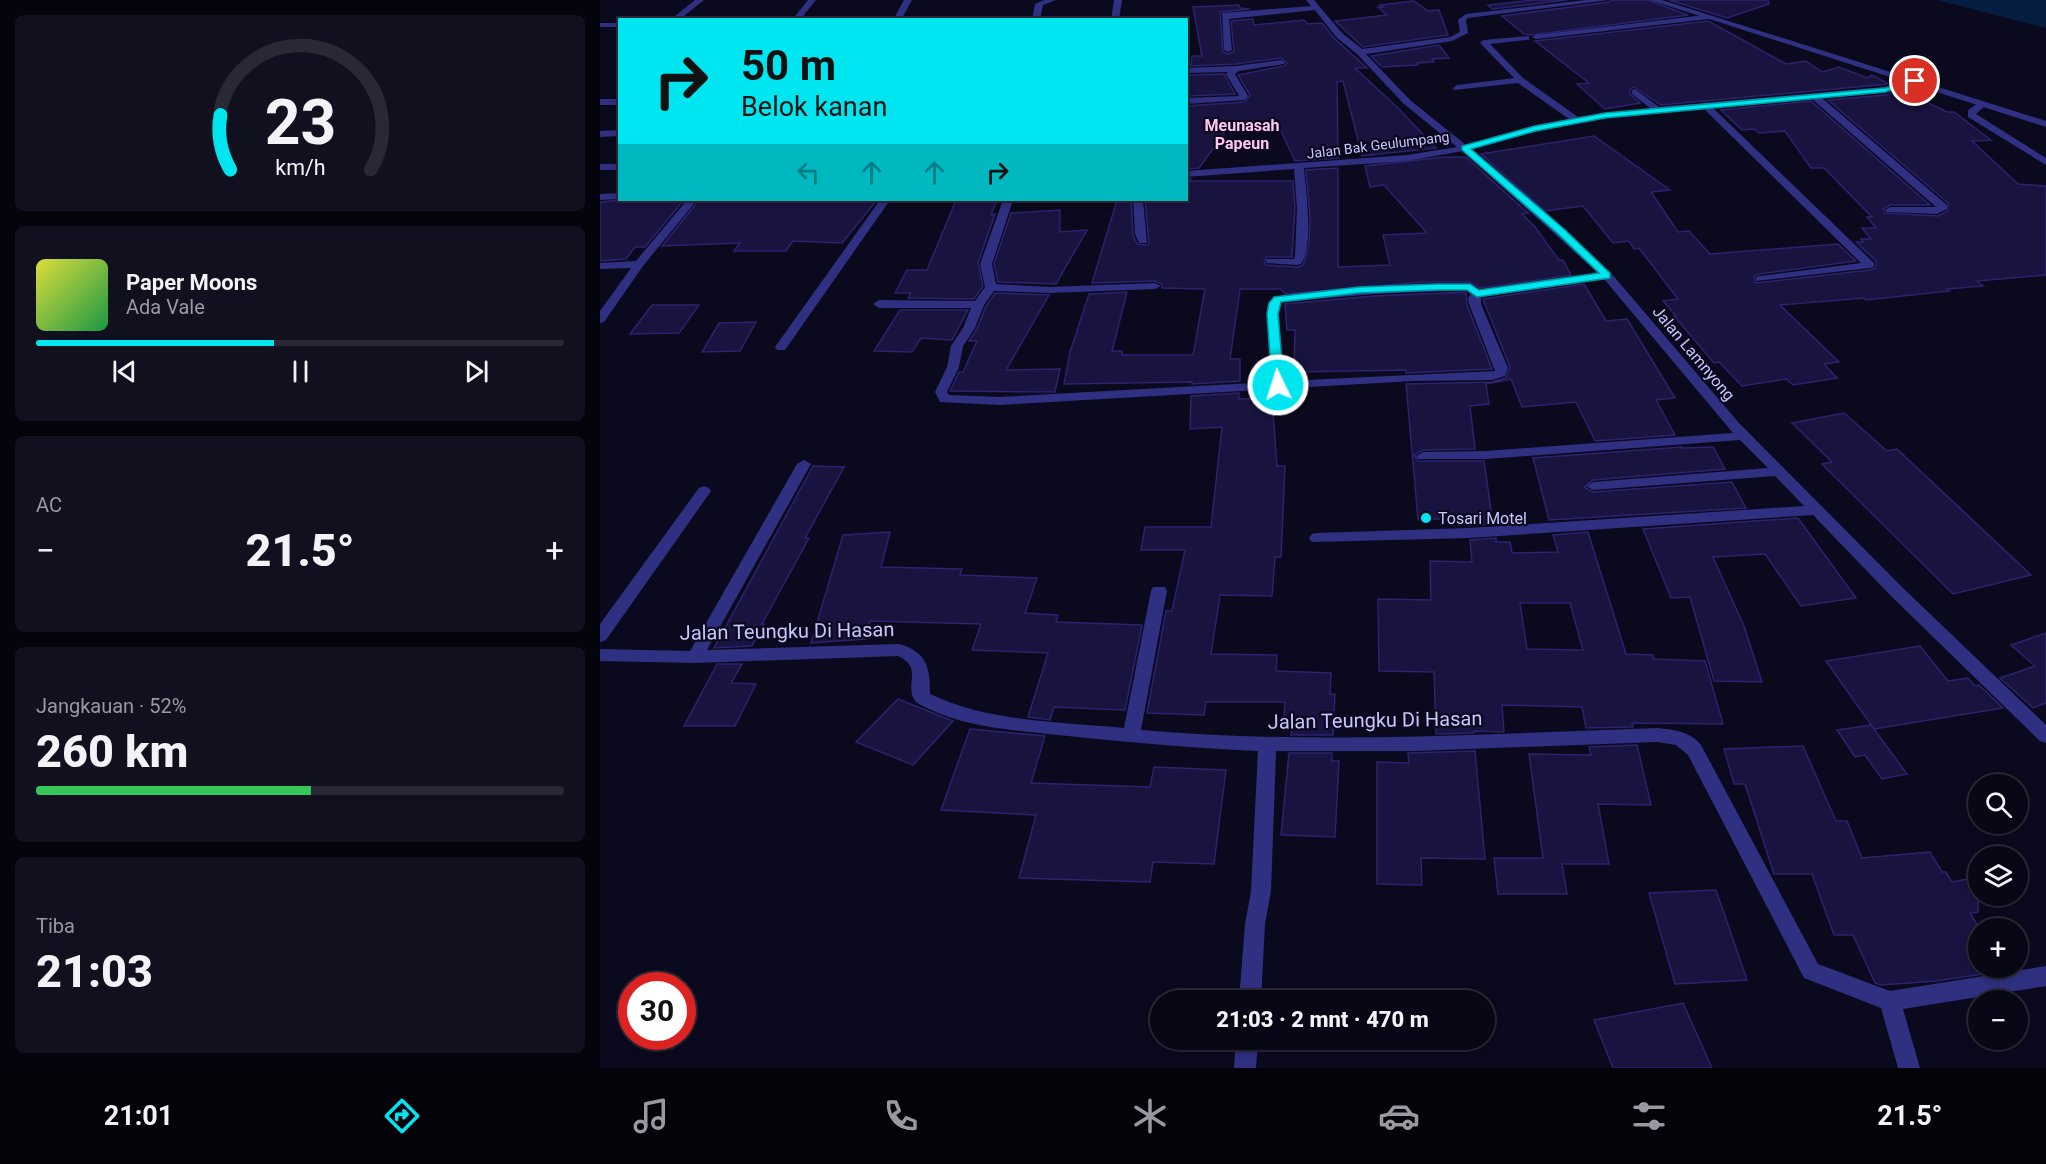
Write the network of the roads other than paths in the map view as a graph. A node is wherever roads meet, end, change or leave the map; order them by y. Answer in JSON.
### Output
{"nodes":[{"id":1,"x":700,"y":0,"type":"edge"},
{"id":2,"x":812,"y":0,"type":"edge"},
{"id":3,"x":908,"y":0,"type":"edge"},
{"id":4,"x":1047,"y":0,"type":"edge"},
{"id":5,"x":1118,"y":0,"type":"edge"},
{"id":6,"x":1605,"y":0,"type":"edge"},
{"id":7,"x":1654,"y":0,"type":"edge"},
{"id":8,"x":1313,"y":4,"type":"edge"},
{"id":9,"x":1705,"y":17,"type":"junction"},
{"id":10,"x":677,"y":18,"type":"edge"},
{"id":11,"x":798,"y":18,"type":"edge"},
{"id":12,"x":898,"y":18,"type":"edge"},
{"id":13,"x":1036,"y":18,"type":"edge"},
{"id":14,"x":1115,"y":18,"type":"edge"},
{"id":15,"x":600,"y":25,"type":"edge"},
{"id":16,"x":618,"y":25,"type":"edge"},
{"id":17,"x":1536,"y":37,"type":"dead end"},
{"id":18,"x":1526,"y":38,"type":"dead end"},
{"id":19,"x":1228,"y":50,"type":"dead end"},
{"id":20,"x":1360,"y":52,"type":"junction"},
{"id":21,"x":1281,"y":62,"type":"dead end"},
{"id":22,"x":1236,"y":69,"type":"junction"},
{"id":23,"x":1188,"y":70,"type":"edge"},
{"id":24,"x":1520,"y":80,"type":"junction"},
{"id":25,"x":1915,"y":81,"type":"junction"},
{"id":26,"x":1457,"y":88,"type":"dead end"},
{"id":27,"x":1635,"y":92,"type":"dead end"},
{"id":28,"x":1815,"y":98,"type":"junction"},
{"id":29,"x":1188,"y":101,"type":"edge"},
{"id":30,"x":600,"y":102,"type":"edge"},
{"id":31,"x":618,"y":102,"type":"edge"},
{"id":32,"x":1983,"y":104,"type":"junction"},
{"id":33,"x":1706,"y":106,"type":"junction"},
{"id":34,"x":1656,"y":109,"type":"junction"},
{"id":35,"x":1576,"y":120,"type":"junction"},
{"id":36,"x":2046,"y":124,"type":"edge"},
{"id":37,"x":618,"y":133,"type":"edge"},
{"id":38,"x":600,"y":134,"type":"edge"},
{"id":39,"x":1465,"y":148,"type":"junction"},
{"id":40,"x":2046,"y":162,"type":"edge"},
{"id":41,"x":600,"y":167,"type":"edge"},
{"id":42,"x":618,"y":167,"type":"edge"},
{"id":43,"x":1299,"y":168,"type":"junction"},
{"id":44,"x":1188,"y":174,"type":"edge"},
{"id":45,"x":617,"y":194,"type":"edge"},
{"id":46,"x":600,"y":197,"type":"edge"},
{"id":47,"x":691,"y":201,"type":"edge"},
{"id":48,"x":884,"y":201,"type":"edge"},
{"id":49,"x":1008,"y":201,"type":"edge"},
{"id":50,"x":1138,"y":201,"type":"edge"},
{"id":51,"x":1890,"y":210,"type":"dead end"},
{"id":52,"x":1143,"y":241,"type":"dead end"},
{"id":53,"x":1270,"y":261,"type":"dead end"},
{"id":54,"x":639,"y":264,"type":"junction"},
{"id":55,"x":600,"y":266,"type":"edge"},
{"id":56,"x":1606,"y":275,"type":"junction"},
{"id":57,"x":1760,"y":279,"type":"dead end"},
{"id":58,"x":1155,"y":286,"type":"dead end"},
{"id":59,"x":991,"y":287,"type":"junction"},
{"id":60,"x":1477,"y":294,"type":"junction"},
{"id":61,"x":879,"y":304,"type":"dead end"},
{"id":62,"x":978,"y":305,"type":"junction"},
{"id":63,"x":600,"y":319,"type":"edge"},
{"id":64,"x":781,"y":347,"type":"dead end"},
{"id":65,"x":1278,"y":385,"type":"junction"},
{"id":66,"x":1743,"y":436,"type":"junction"},
{"id":67,"x":1423,"y":456,"type":"dead end"},
{"id":68,"x":804,"y":464,"type":"dead end"},
{"id":69,"x":1778,"y":472,"type":"junction"},
{"id":70,"x":1593,"y":486,"type":"dead end"},
{"id":71,"x":704,"y":491,"type":"dead end"},
{"id":72,"x":1815,"y":510,"type":"junction"},
{"id":73,"x":1317,"y":538,"type":"dead end"},
{"id":74,"x":1159,"y":591,"type":"dead end"},
{"id":75,"x":600,"y":636,"type":"edge"},
{"id":76,"x":600,"y":655,"type":"edge"},
{"id":77,"x":695,"y":657,"type":"junction"},
{"id":78,"x":2044,"y":732,"type":"edge"},
{"id":79,"x":1131,"y":735,"type":"junction"},
{"id":80,"x":1268,"y":744,"type":"junction"},
{"id":81,"x":2046,"y":976,"type":"edge"},
{"id":82,"x":1251,"y":990,"type":"edge"},
{"id":83,"x":1890,"y":1001,"type":"junction"},
{"id":84,"x":1246,"y":1050,"type":"edge"},
{"id":85,"x":1245,"y":1068,"type":"edge"},
{"id":86,"x":1909,"y":1068,"type":"edge"}],
"edges":[{"from":1,"to":10,"type":"street"},
{"from":2,"to":11,"type":"street"},
{"from":3,"to":12,"type":"street"},
{"from":4,"to":13,"type":"street"},
{"from":5,"to":14,"type":"street"},
{"from":6,"to":20,"type":"street"},
{"from":7,"to":9,"type":"street"},
{"from":8,"to":19,"type":"street"},
{"from":8,"to":20,"type":"street","name":"Jalan Lamnyong"},
{"from":9,"to":17,"type":"street"},
{"from":9,"to":25,"type":"street"},
{"from":15,"to":16,"type":"street"},
{"from":18,"to":24,"type":"street"},
{"from":20,"to":39,"type":"street","name":"Jalan Lamnyong"},
{"from":21,"to":22,"type":"street"},
{"from":22,"to":23,"type":"street"},
{"from":22,"to":29,"type":"street"},
{"from":24,"to":26,"type":"street"},
{"from":24,"to":35,"type":"street"},
{"from":25,"to":28,"type":"street","name":"Jalan Bak Geulumpang"},
{"from":25,"to":32,"type":"street"},
{"from":27,"to":34,"type":"street"},
{"from":28,"to":33,"type":"street","name":"Jalan Bak Geulumpang"},
{"from":28,"to":51,"type":"street"},
{"from":30,"to":31,"type":"street"},
{"from":32,"to":36,"type":"street"},
{"from":32,"to":40,"type":"street"},
{"from":33,"to":34,"type":"street","name":"Jalan Bak Geulumpang"},
{"from":33,"to":57,"type":"street"},
{"from":34,"to":35,"type":"street","name":"Jalan Bak Geulumpang"},
{"from":35,"to":39,"type":"street","name":"Jalan Bak Geulumpang"},
{"from":37,"to":38,"type":"street"},
{"from":39,"to":43,"type":"street","name":"Jalan Bak Geulumpang"},
{"from":39,"to":56,"type":"street","name":"Jalan Lamnyong"},
{"from":41,"to":42,"type":"street"},
{"from":43,"to":44,"type":"street","name":"Jalan Bak Geulumpang"},
{"from":43,"to":53,"type":"street"},
{"from":45,"to":46,"type":"street"},
{"from":47,"to":54,"type":"street"},
{"from":48,"to":64,"type":"street"},
{"from":49,"to":59,"type":"street"},
{"from":50,"to":52,"type":"street"},
{"from":54,"to":55,"type":"street"},
{"from":54,"to":63,"type":"street"},
{"from":56,"to":60,"type":"street"},
{"from":56,"to":66,"type":"street","name":"Jalan Lamnyong"},
{"from":58,"to":59,"type":"street"},
{"from":59,"to":62,"type":"street"},
{"from":60,"to":65,"type":"street"},
{"from":60,"to":65,"type":"street"},
{"from":61,"to":62,"type":"street"},
{"from":62,"to":65,"type":"street"},
{"from":66,"to":67,"type":"street"},
{"from":66,"to":69,"type":"street","name":"Jalan Lamnyong"},
{"from":68,"to":77,"type":"street"},
{"from":69,"to":70,"type":"street"},
{"from":69,"to":72,"type":"street","name":"Jalan Lamnyong"},
{"from":71,"to":75,"type":"street"},
{"from":72,"to":73,"type":"street"},
{"from":72,"to":78,"type":"street","name":"Jalan Lamnyong"},
{"from":74,"to":79,"type":"street"},
{"from":76,"to":77,"type":"street","name":"Jalan Teungku Di Hasan"},
{"from":77,"to":79,"type":"street","name":"Jalan Teungku Di Hasan"},
{"from":79,"to":80,"type":"street","name":"Jalan Teungku Di Hasan"},
{"from":80,"to":82,"type":"street"},
{"from":80,"to":83,"type":"street","name":"Jalan Teungku Di Hasan"},
{"from":81,"to":83,"type":"street","name":"Jalan Teungku Di Hasan"},
{"from":83,"to":86,"type":"street"},
{"from":84,"to":85,"type":"street"}]}
